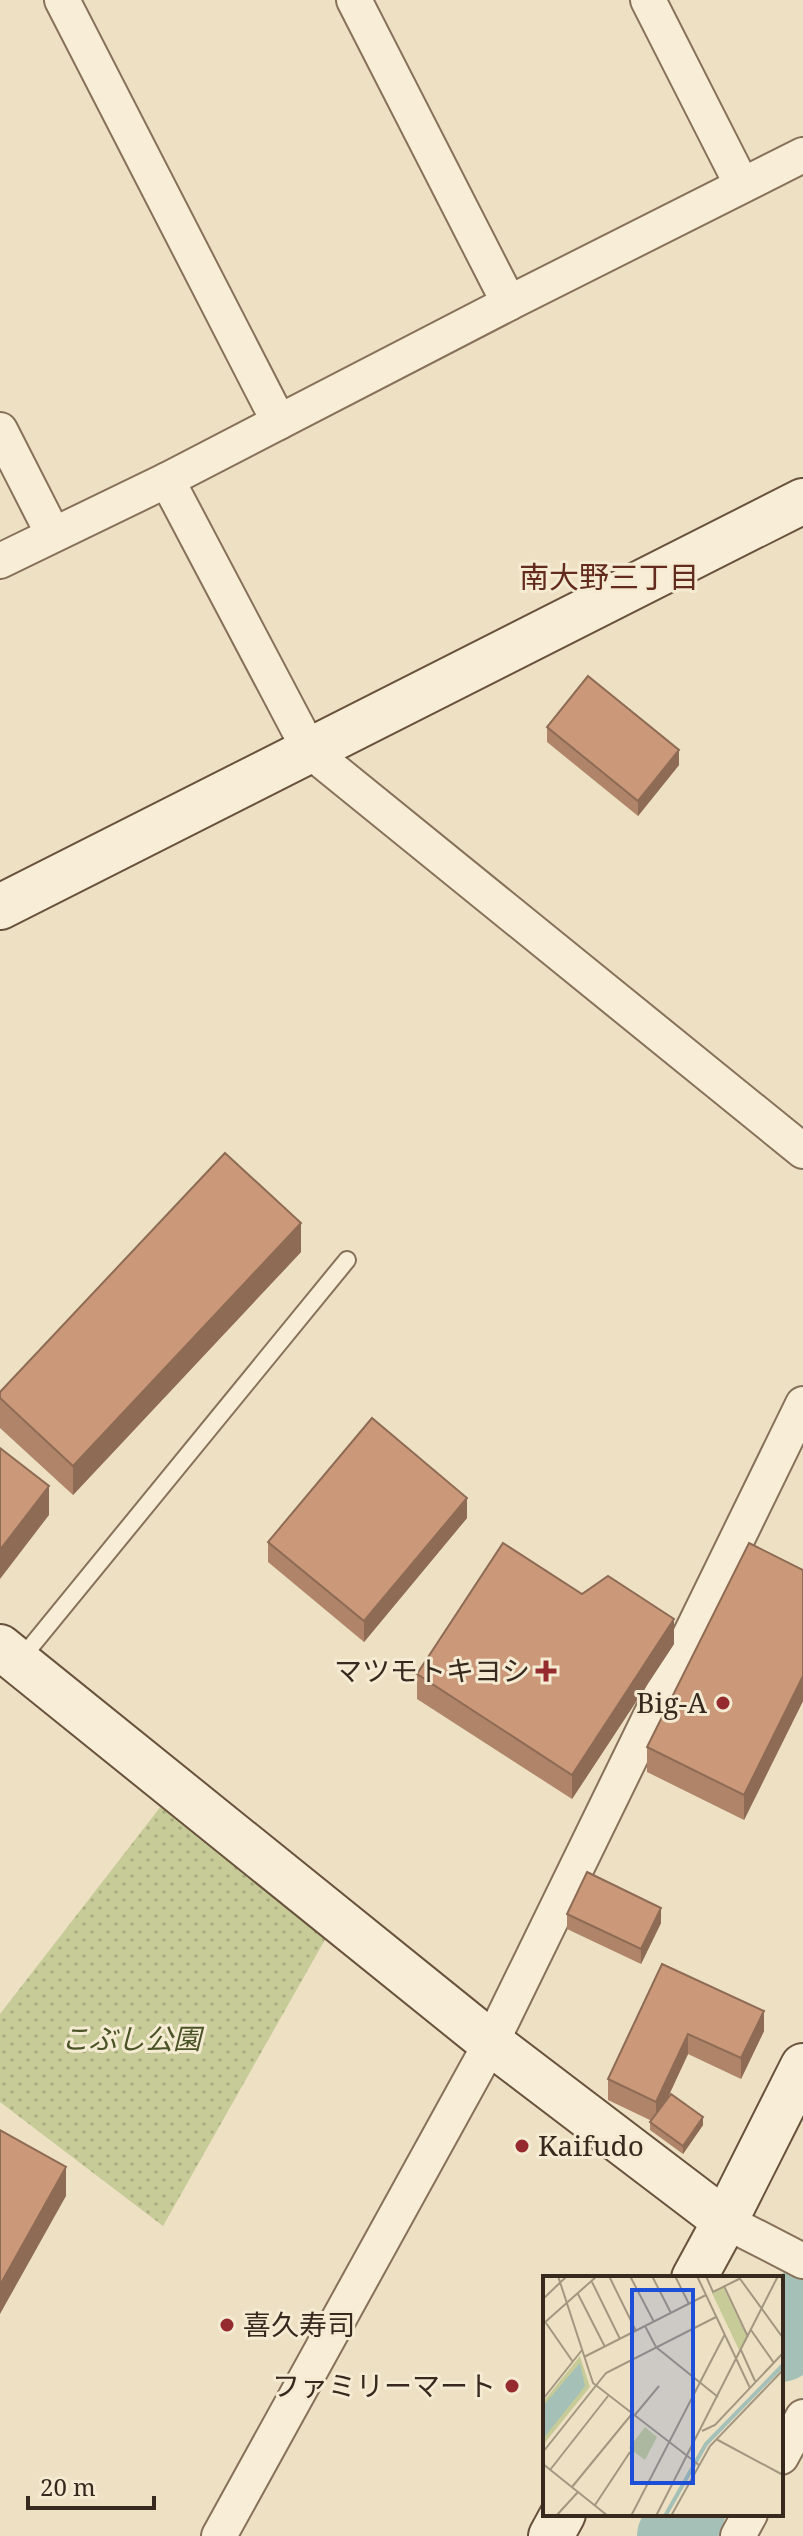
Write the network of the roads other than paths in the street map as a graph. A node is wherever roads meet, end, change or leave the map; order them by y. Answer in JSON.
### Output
{"nodes":[{"id":1,"x":62,"y":0,"type":"edge"},
{"id":2,"x":354,"y":0,"type":"edge"},
{"id":3,"x":648,"y":0,"type":"edge"},
{"id":4,"x":803,"y":155,"type":"edge"},
{"id":5,"x":742,"y":185,"type":"junction"},
{"id":6,"x":509,"y":303,"type":"junction"},
{"id":7,"x":279,"y":422,"type":"junction"},
{"id":8,"x":0,"y":430,"type":"edge"},
{"id":9,"x":167,"y":480,"type":"junction"},
{"id":10,"x":803,"y":501,"type":"edge"},
{"id":11,"x":53,"y":534,"type":"junction"},
{"id":12,"x":0,"y":561,"type":"edge"},
{"id":13,"x":310,"y":751,"type":"junction"},
{"id":14,"x":0,"y":907,"type":"edge"},
{"id":15,"x":803,"y":1151,"type":"edge"},
{"id":16,"x":347,"y":1260,"type":"dead end"},
{"id":17,"x":803,"y":1404,"type":"edge"},
{"id":18,"x":10,"y":1654,"type":"edge"},
{"id":19,"x":491,"y":2043,"type":"junction"},
{"id":20,"x":803,"y":2066,"type":"edge"},
{"id":21,"x":725,"y":2221,"type":"junction"},
{"id":22,"x":803,"y":2261,"type":"edge"},
{"id":23,"x":695,"y":2276,"type":"edge"},
{"id":24,"x":803,"y":2417,"type":"edge"},
{"id":25,"x":783,"y":2453,"type":"edge"},
{"id":26,"x":562,"y":2516,"type":"edge"},
{"id":27,"x":749,"y":2516,"type":"edge"},
{"id":28,"x":219,"y":2536,"type":"edge"},
{"id":29,"x":551,"y":2536,"type":"edge"},
{"id":30,"x":738,"y":2536,"type":"edge"}],
"edges":[{"from":1,"to":7,"type":"street"},
{"from":2,"to":6,"type":"street"},
{"from":3,"to":5,"type":"street"},
{"from":4,"to":5,"type":"street"},
{"from":5,"to":6,"type":"street"},
{"from":6,"to":7,"type":"street"},
{"from":7,"to":9,"type":"street"},
{"from":8,"to":11,"type":"street"},
{"from":9,"to":11,"type":"street"},
{"from":9,"to":13,"type":"street"},
{"from":10,"to":13,"type":"street"},
{"from":11,"to":12,"type":"street"},
{"from":13,"to":14,"type":"street"},
{"from":13,"to":15,"type":"street"},
{"from":16,"to":18,"type":"lane"},
{"from":17,"to":19,"type":"street"},
{"from":18,"to":19,"type":"street"},
{"from":19,"to":21,"type":"street"},
{"from":19,"to":28,"type":"street"},
{"from":20,"to":21,"type":"street"},
{"from":21,"to":22,"type":"street"},
{"from":21,"to":23,"type":"street"},
{"from":24,"to":25,"type":"street"},
{"from":26,"to":29,"type":"street"},
{"from":27,"to":30,"type":"street"}]}
